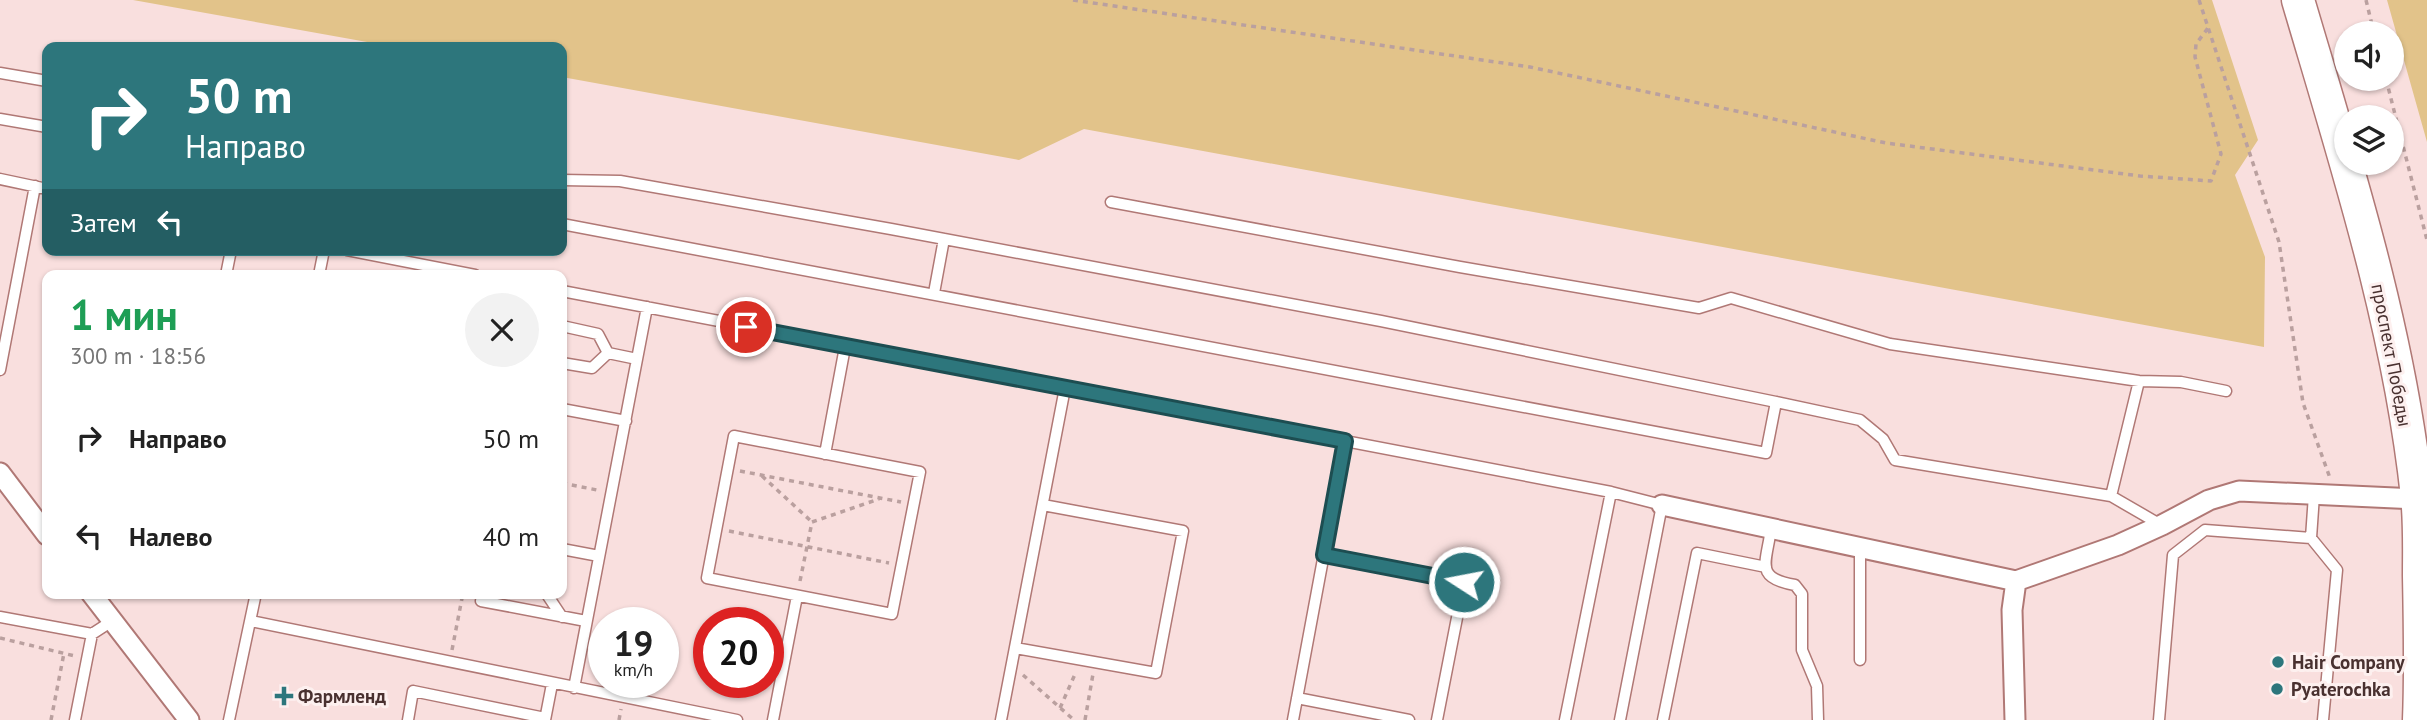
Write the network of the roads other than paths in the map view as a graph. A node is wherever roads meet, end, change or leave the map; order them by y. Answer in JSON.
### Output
{"nodes":[{"id":1,"x":2298,"y":0,"type":"edge"},
{"id":2,"x":0,"y":73,"type":"edge"},
{"id":3,"x":42,"y":80,"type":"edge"},
{"id":4,"x":0,"y":119,"type":"edge"},
{"id":5,"x":42,"y":126,"type":"edge"},
{"id":6,"x":0,"y":179,"type":"edge"},
{"id":7,"x":567,"y":180,"type":"edge"},
{"id":8,"x":35,"y":186,"type":"junction"},
{"id":9,"x":42,"y":188,"type":"edge"},
{"id":10,"x":1111,"y":202,"type":"dead end"},
{"id":11,"x":567,"y":225,"type":"edge"},
{"id":12,"x":944,"y":239,"type":"junction"},
{"id":13,"x":378,"y":256,"type":"edge"},
{"id":14,"x":449,"y":270,"type":"edge"},
{"id":15,"x":567,"y":292,"type":"edge"},
{"id":16,"x":934,"y":293,"type":"junction"},
{"id":17,"x":648,"y":307,"type":"junction"},
{"id":18,"x":567,"y":328,"type":"edge"},
{"id":19,"x":845,"y":346,"type":"junction"},
{"id":20,"x":608,"y":353,"type":"junction"},
{"id":21,"x":638,"y":359,"type":"junction"},
{"id":22,"x":567,"y":364,"type":"edge"},
{"id":23,"x":0,"y":370,"type":"edge"},
{"id":24,"x":2139,"y":381,"type":"junction"},
{"id":25,"x":1065,"y":388,"type":"junction"},
{"id":26,"x":2225,"y":391,"type":"dead end"},
{"id":27,"x":1776,"y":402,"type":"junction"},
{"id":28,"x":567,"y":410,"type":"edge"},
{"id":29,"x":625,"y":421,"type":"junction"},
{"id":30,"x":1345,"y":441,"type":"junction"},
{"id":31,"x":825,"y":454,"type":"junction"},
{"id":32,"x":0,"y":473,"type":"edge"},
{"id":33,"x":1611,"y":492,"type":"junction"},
{"id":34,"x":2314,"y":495,"type":"junction"},
{"id":35,"x":2111,"y":496,"type":"junction"},
{"id":36,"x":2417,"y":499,"type":"junction"},
{"id":37,"x":1043,"y":505,"type":"junction"},
{"id":38,"x":1662,"y":505,"type":"junction"},
{"id":39,"x":2162,"y":525,"type":"junction"},
{"id":40,"x":42,"y":528,"type":"edge"},
{"id":41,"x":1771,"y":528,"type":"junction"},
{"id":42,"x":2311,"y":538,"type":"junction"},
{"id":43,"x":1860,"y":546,"type":"junction"},
{"id":44,"x":567,"y":550,"type":"edge"},
{"id":45,"x":1324,"y":555,"type":"junction"},
{"id":46,"x":600,"y":556,"type":"junction"},
{"id":47,"x":1766,"y":567,"type":"junction"},
{"id":48,"x":2016,"y":581,"type":"junction"},
{"id":49,"x":797,"y":596,"type":"junction"},
{"id":50,"x":96,"y":599,"type":"edge"},
{"id":51,"x":255,"y":599,"type":"edge"},
{"id":52,"x":482,"y":599,"type":"edge"},
{"id":53,"x":550,"y":599,"type":"edge"},
{"id":54,"x":0,"y":617,"type":"edge"},
{"id":55,"x":562,"y":617,"type":"junction"},
{"id":56,"x":112,"y":621,"type":"junction"},
{"id":57,"x":251,"y":621,"type":"junction"},
{"id":58,"x":586,"y":621,"type":"junction"},
{"id":59,"x":92,"y":634,"type":"junction"},
{"id":60,"x":1015,"y":648,"type":"junction"},
{"id":61,"x":1860,"y":660,"type":"dead end"},
{"id":62,"x":552,"y":684,"type":"junction"},
{"id":63,"x":574,"y":688,"type":"junction"},
{"id":64,"x":1297,"y":698,"type":"junction"},
{"id":65,"x":545,"y":719,"type":"edge"},
{"id":66,"x":75,"y":720,"type":"edge"},
{"id":67,"x":189,"y":720,"type":"edge"},
{"id":68,"x":229,"y":720,"type":"edge"},
{"id":69,"x":408,"y":720,"type":"edge"},
{"id":70,"x":737,"y":720,"type":"edge"},
{"id":71,"x":773,"y":720,"type":"edge"},
{"id":72,"x":1002,"y":720,"type":"edge"},
{"id":73,"x":1293,"y":720,"type":"edge"},
{"id":74,"x":1409,"y":720,"type":"edge"},
{"id":75,"x":1437,"y":720,"type":"edge"},
{"id":76,"x":1565,"y":720,"type":"edge"},
{"id":77,"x":1620,"y":720,"type":"edge"},
{"id":78,"x":1663,"y":720,"type":"edge"},
{"id":79,"x":1818,"y":720,"type":"edge"},
{"id":80,"x":2015,"y":720,"type":"edge"},
{"id":81,"x":2159,"y":720,"type":"edge"},
{"id":82,"x":2323,"y":720,"type":"edge"},
{"id":83,"x":2419,"y":720,"type":"edge"}],
"edges":[{"from":1,"to":36,"type":"main road","name":"проспект Победы"},
{"from":2,"to":3,"type":"lane"},
{"from":4,"to":5,"type":"lane"},
{"from":6,"to":8,"type":"lane"},
{"from":7,"to":12,"type":"lane"},
{"from":8,"to":9,"type":"lane"},
{"from":8,"to":23,"type":"lane"},
{"from":10,"to":24,"type":"lane"},
{"from":11,"to":16,"type":"lane"},
{"from":12,"to":16,"type":"lane"},
{"from":12,"to":27,"type":"lane"},
{"from":13,"to":14,"type":"lane"},
{"from":15,"to":17,"type":"lane"},
{"from":16,"to":27,"type":"lane"},
{"from":17,"to":19,"type":"lane"},
{"from":17,"to":21,"type":"lane"},
{"from":18,"to":20,"type":"lane"},
{"from":19,"to":25,"type":"lane"},
{"from":19,"to":31,"type":"lane"},
{"from":20,"to":21,"type":"lane"},
{"from":20,"to":22,"type":"lane"},
{"from":21,"to":29,"type":"lane"},
{"from":24,"to":26,"type":"lane"},
{"from":24,"to":35,"type":"lane"},
{"from":25,"to":30,"type":"lane"},
{"from":25,"to":37,"type":"lane"},
{"from":27,"to":35,"type":"lane"},
{"from":28,"to":29,"type":"lane"},
{"from":29,"to":46,"type":"lane"},
{"from":30,"to":33,"type":"lane"},
{"from":30,"to":45,"type":"lane"},
{"from":31,"to":49,"type":"lane"},
{"from":31,"to":49,"type":"lane"},
{"from":32,"to":40,"type":"street"},
{"from":33,"to":38,"type":"lane"},
{"from":33,"to":76,"type":"lane"},
{"from":34,"to":36,"type":"street"},
{"from":34,"to":39,"type":"street"},
{"from":34,"to":42,"type":"lane"},
{"from":35,"to":39,"type":"lane"},
{"from":36,"to":83,"type":"main road","name":"проспект Победы"},
{"from":37,"to":60,"type":"lane"},
{"from":37,"to":60,"type":"lane"},
{"from":38,"to":41,"type":"street"},
{"from":38,"to":77,"type":"lane"},
{"from":39,"to":48,"type":"street"},
{"from":41,"to":43,"type":"street"},
{"from":41,"to":47,"type":"lane"},
{"from":42,"to":81,"type":"lane"},
{"from":42,"to":82,"type":"lane"},
{"from":43,"to":48,"type":"street"},
{"from":43,"to":61,"type":"lane"},
{"from":44,"to":46,"type":"lane"},
{"from":45,"to":64,"type":"lane"},
{"from":45,"to":75,"type":"lane"},
{"from":46,"to":58,"type":"lane"},
{"from":47,"to":78,"type":"lane"},
{"from":47,"to":79,"type":"lane"},
{"from":48,"to":80,"type":"street"},
{"from":49,"to":71,"type":"lane"},
{"from":50,"to":56,"type":"street"},
{"from":51,"to":57,"type":"lane"},
{"from":52,"to":55,"type":"lane"},
{"from":53,"to":55,"type":"lane"},
{"from":54,"to":59,"type":"lane"},
{"from":55,"to":58,"type":"lane"},
{"from":56,"to":59,"type":"lane"},
{"from":56,"to":67,"type":"street"},
{"from":57,"to":62,"type":"lane"},
{"from":57,"to":68,"type":"lane"},
{"from":58,"to":63,"type":"lane"},
{"from":59,"to":66,"type":"lane"},
{"from":60,"to":72,"type":"lane"},
{"from":62,"to":63,"type":"lane"},
{"from":62,"to":65,"type":"lane"},
{"from":63,"to":70,"type":"lane"},
{"from":64,"to":73,"type":"lane"},
{"from":64,"to":74,"type":"lane"},
{"from":65,"to":69,"type":"lane"}]}
